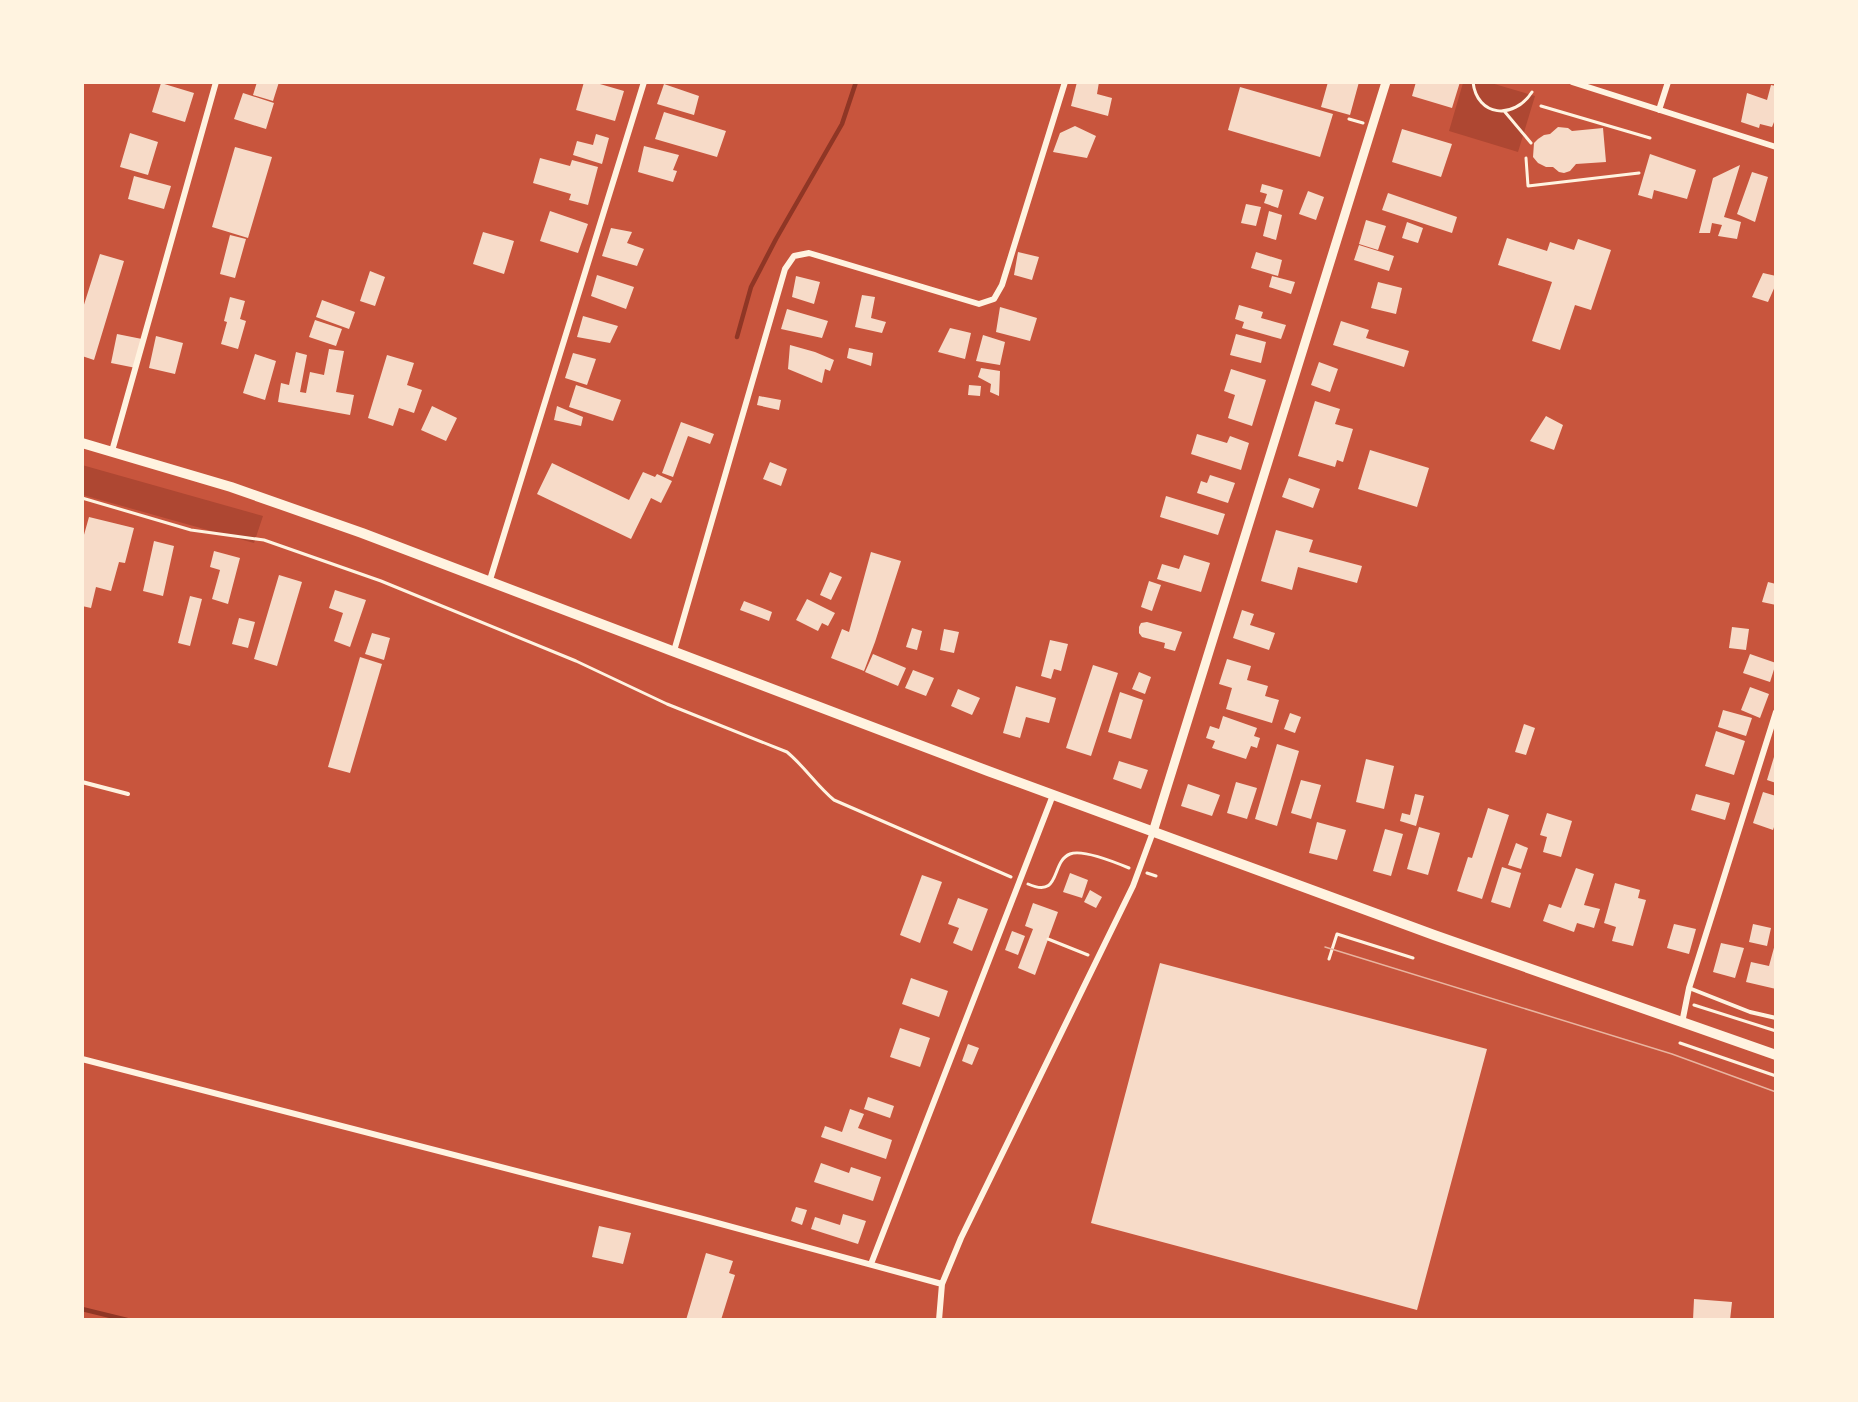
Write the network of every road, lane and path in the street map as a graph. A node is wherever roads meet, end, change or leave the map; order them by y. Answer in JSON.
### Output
{"nodes":[{"id":1,"x":216,"y":82,"type":"edge"},
{"id":2,"x":644,"y":82,"type":"edge"},
{"id":3,"x":1065,"y":82,"type":"edge"},
{"id":4,"x":1386,"y":82,"type":"edge"},
{"id":5,"x":1473,"y":82,"type":"edge"},
{"id":6,"x":1572,"y":82,"type":"edge"},
{"id":7,"x":1668,"y":82,"type":"edge"},
{"id":8,"x":1532,"y":92,"type":"dead end"},
{"id":9,"x":1541,"y":106,"type":"dead end"},
{"id":10,"x":1659,"y":110,"type":"junction"},
{"id":11,"x":1505,"y":112,"type":"junction"},
{"id":12,"x":1650,"y":138,"type":"dead end"},
{"id":13,"x":1531,"y":143,"type":"dead end"},
{"id":14,"x":1776,"y":147,"type":"edge"},
{"id":15,"x":1526,"y":158,"type":"dead end"},
{"id":16,"x":1639,"y":173,"type":"dead end"},
{"id":17,"x":82,"y":443,"type":"edge"},
{"id":18,"x":112,"y":451,"type":"junction"},
{"id":19,"x":82,"y":498,"type":"edge"},
{"id":20,"x":489,"y":583,"type":"junction"},
{"id":21,"x":674,"y":651,"type":"junction"},
{"id":22,"x":1776,"y":712,"type":"edge"},
{"id":23,"x":82,"y":782,"type":"edge"},
{"id":24,"x":128,"y":794,"type":"dead end"},
{"id":25,"x":1053,"y":795,"type":"junction"},
{"id":26,"x":1154,"y":832,"type":"junction"},
{"id":27,"x":1126,"y":866,"type":"dead end"},
{"id":28,"x":1020,"y":880,"type":"junction"},
{"id":29,"x":1048,"y":939,"type":"dead end"},
{"id":30,"x":1413,"y":958,"type":"dead end"},
{"id":31,"x":1098,"y":959,"type":"junction"},
{"id":32,"x":1329,"y":959,"type":"dead end"},
{"id":33,"x":1689,"y":988,"type":"junction"},
{"id":34,"x":1686,"y":1002,"type":"junction"},
{"id":35,"x":1776,"y":1018,"type":"edge"},
{"id":36,"x":1682,"y":1024,"type":"junction"},
{"id":37,"x":1776,"y":1031,"type":"edge"},
{"id":38,"x":1680,"y":1043,"type":"dead end"},
{"id":39,"x":1776,"y":1055,"type":"edge"},
{"id":40,"x":82,"y":1059,"type":"edge"},
{"id":41,"x":1776,"y":1076,"type":"edge"},
{"id":42,"x":871,"y":1264,"type":"junction"},
{"id":43,"x":942,"y":1284,"type":"junction"},
{"id":44,"x":939,"y":1320,"type":"edge"}],
"edges":[{"from":1,"to":18,"type":"street"},
{"from":2,"to":20,"type":"street"},
{"from":3,"to":21,"type":"street"},
{"from":4,"to":26,"type":"street"},
{"from":5,"to":11,"type":"path"},
{"from":6,"to":10,"type":"street"},
{"from":7,"to":10,"type":"street"},
{"from":8,"to":11,"type":"path"},
{"from":9,"to":12,"type":"path"},
{"from":10,"to":14,"type":"street"},
{"from":11,"to":13,"type":"path"},
{"from":15,"to":16,"type":"path"},
{"from":17,"to":18,"type":"main road"},
{"from":18,"to":20,"type":"main road"},
{"from":19,"to":28,"type":"path"},
{"from":20,"to":21,"type":"main road"},
{"from":21,"to":25,"type":"main road"},
{"from":22,"to":33,"type":"street"},
{"from":23,"to":24,"type":"lane"},
{"from":25,"to":26,"type":"main road"},
{"from":25,"to":28,"type":"street"},
{"from":26,"to":31,"type":"street"},
{"from":26,"to":36,"type":"main road"},
{"from":27,"to":28,"type":"path"},
{"from":28,"to":42,"type":"street"},
{"from":29,"to":31,"type":"path"},
{"from":30,"to":32,"type":"path"},
{"from":31,"to":43,"type":"street"},
{"from":33,"to":34,"type":"street"},
{"from":33,"to":35,"type":"lane"},
{"from":34,"to":36,"type":"street"},
{"from":34,"to":37,"type":"path"},
{"from":36,"to":39,"type":"main road"},
{"from":38,"to":41,"type":"path"},
{"from":40,"to":42,"type":"street"},
{"from":42,"to":43,"type":"street"},
{"from":43,"to":44,"type":"street"}]}
